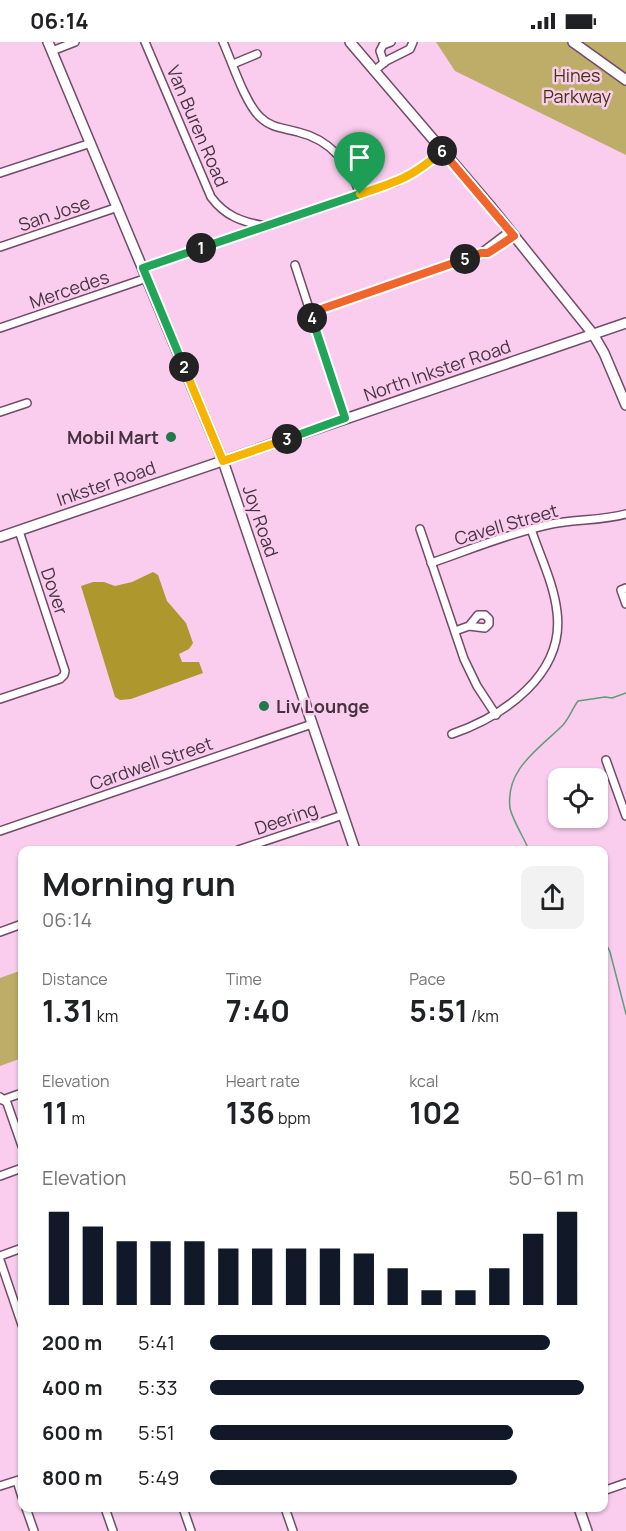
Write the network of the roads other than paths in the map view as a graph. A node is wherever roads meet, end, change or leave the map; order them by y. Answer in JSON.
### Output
{"nodes":[{"id":1,"x":75,"y":42,"type":"edge"},
{"id":2,"x":146,"y":42,"type":"edge"},
{"id":3,"x":223,"y":42,"type":"edge"},
{"id":4,"x":350,"y":42,"type":"edge"},
{"id":5,"x":391,"y":42,"type":"edge"},
{"id":6,"x":413,"y":42,"type":"edge"},
{"id":7,"x":573,"y":42,"type":"edge"},
{"id":8,"x":50,"y":46,"type":"edge"},
{"id":9,"x":257,"y":54,"type":"dead end"},
{"id":10,"x":384,"y":63,"type":"junction"},
{"id":11,"x":233,"y":64,"type":"junction"},
{"id":12,"x":375,"y":71,"type":"junction"},
{"id":13,"x":626,"y":80,"type":"edge"},
{"id":14,"x":91,"y":143,"type":"junction"},
{"id":15,"x":443,"y":150,"type":"junction"},
{"id":16,"x":0,"y":173,"type":"edge"},
{"id":17,"x":360,"y":194,"type":"junction"},
{"id":18,"x":118,"y":207,"type":"junction"},
{"id":19,"x":265,"y":226,"type":"junction"},
{"id":20,"x":512,"y":233,"type":"junction"},
{"id":21,"x":0,"y":247,"type":"edge"},
{"id":22,"x":295,"y":265,"type":"dead end"},
{"id":23,"x":143,"y":268,"type":"junction"},
{"id":24,"x":147,"y":278,"type":"junction"},
{"id":25,"x":310,"y":313,"type":"junction"},
{"id":26,"x":626,"y":323,"type":"edge"},
{"id":27,"x":0,"y":328,"type":"edge"},
{"id":28,"x":593,"y":334,"type":"junction"},
{"id":29,"x":27,"y":403,"type":"dead end"},
{"id":30,"x":626,"y":405,"type":"edge"},
{"id":31,"x":0,"y":412,"type":"edge"},
{"id":32,"x":345,"y":418,"type":"junction"},
{"id":33,"x":223,"y":461,"type":"junction"},
{"id":34,"x":626,"y":514,"type":"edge"},
{"id":35,"x":420,"y":529,"type":"dead end"},
{"id":36,"x":531,"y":529,"type":"junction"},
{"id":37,"x":19,"y":531,"type":"junction"},
{"id":38,"x":0,"y":537,"type":"edge"},
{"id":39,"x":431,"y":563,"type":"junction"},
{"id":40,"x":626,"y":588,"type":"edge"},
{"id":41,"x":626,"y":604,"type":"edge"},
{"id":42,"x":469,"y":626,"type":"dead end"},
{"id":43,"x":455,"y":631,"type":"junction"},
{"id":44,"x":0,"y":699,"type":"edge"},
{"id":45,"x":496,"y":715,"type":"junction"},
{"id":46,"x":312,"y":724,"type":"junction"},
{"id":47,"x":452,"y":734,"type":"dead end"},
{"id":48,"x":606,"y":760,"type":"dead end"},
{"id":49,"x":343,"y":815,"type":"junction"},
{"id":50,"x":626,"y":816,"type":"edge"},
{"id":51,"x":0,"y":831,"type":"edge"},
{"id":52,"x":250,"y":846,"type":"edge"},
{"id":53,"x":354,"y":846,"type":"edge"},
{"id":54,"x":18,"y":925,"type":"edge"},
{"id":55,"x":0,"y":932,"type":"edge"},
{"id":56,"x":18,"y":1094,"type":"edge"},
{"id":57,"x":1,"y":1099,"type":"edge"},
{"id":58,"x":18,"y":1134,"type":"edge"},
{"id":59,"x":18,"y":1169,"type":"edge"},
{"id":60,"x":0,"y":1176,"type":"edge"},
{"id":61,"x":18,"y":1250,"type":"edge"},
{"id":62,"x":0,"y":1258,"type":"edge"},
{"id":63,"x":18,"y":1313,"type":"edge"},
{"id":64,"x":18,"y":1481,"type":"edge"},
{"id":65,"x":626,"y":1483,"type":"edge"},
{"id":66,"x":0,"y":1486,"type":"edge"},
{"id":67,"x":608,"y":1489,"type":"edge"},
{"id":68,"x":27,"y":1512,"type":"edge"},
{"id":69,"x":106,"y":1512,"type":"edge"},
{"id":70,"x":184,"y":1512,"type":"edge"},
{"id":71,"x":286,"y":1512,"type":"edge"},
{"id":72,"x":580,"y":1512,"type":"edge"},
{"id":73,"x":34,"y":1531,"type":"edge"},
{"id":74,"x":113,"y":1531,"type":"edge"},
{"id":75,"x":191,"y":1531,"type":"edge"},
{"id":76,"x":293,"y":1531,"type":"edge"},
{"id":77,"x":587,"y":1531,"type":"edge"}],
"edges":[{"from":1,"to":8,"type":"street"},
{"from":2,"to":19,"type":"street","name":"Van Buren Road"},
{"from":3,"to":11,"type":"street"},
{"from":4,"to":12,"type":"main road"},
{"from":5,"to":10,"type":"street"},
{"from":6,"to":10,"type":"street"},
{"from":7,"to":13,"type":"main road"},
{"from":8,"to":14,"type":"main road","name":"Joy Road"},
{"from":9,"to":11,"type":"street"},
{"from":10,"to":12,"type":"street"},
{"from":11,"to":17,"type":"street"},
{"from":12,"to":15,"type":"main road"},
{"from":14,"to":16,"type":"street"},
{"from":14,"to":18,"type":"main road","name":"Joy Road"},
{"from":15,"to":17,"type":"street"},
{"from":15,"to":20,"type":"main road"},
{"from":17,"to":19,"type":"street"},
{"from":18,"to":21,"type":"street","name":"San Jose"},
{"from":18,"to":23,"type":"main road","name":"Joy Road"},
{"from":19,"to":23,"type":"street"},
{"from":20,"to":25,"type":"street"},
{"from":20,"to":28,"type":"main road"},
{"from":22,"to":25,"type":"street"},
{"from":23,"to":24,"type":"main road","name":"Joy Road"},
{"from":24,"to":27,"type":"street","name":"Mercedes"},
{"from":24,"to":33,"type":"main road","name":"Joy Road"},
{"from":25,"to":32,"type":"street"},
{"from":26,"to":28,"type":"main road"},
{"from":28,"to":30,"type":"main road"},
{"from":28,"to":32,"type":"main road","name":"North Inkster Road"},
{"from":29,"to":31,"type":"street"},
{"from":32,"to":33,"type":"main road","name":"North Inkster Road"},
{"from":33,"to":37,"type":"main road","name":"Inkster Road"},
{"from":33,"to":46,"type":"main road","name":"Joy Road"},
{"from":34,"to":36,"type":"street","name":"Cavell Street"},
{"from":35,"to":39,"type":"street"},
{"from":36,"to":39,"type":"street","name":"Cavell Street"},
{"from":36,"to":45,"type":"street"},
{"from":37,"to":38,"type":"main road","name":"Inkster Road"},
{"from":37,"to":44,"type":"street","name":"Dover"},
{"from":39,"to":43,"type":"street"},
{"from":40,"to":41,"type":"street"},
{"from":42,"to":43,"type":"street"},
{"from":43,"to":45,"type":"street"},
{"from":45,"to":47,"type":"street"},
{"from":46,"to":49,"type":"main road","name":"Joy Road"},
{"from":46,"to":51,"type":"street","name":"Cardwell Street"},
{"from":48,"to":50,"type":"street"},
{"from":49,"to":52,"type":"street","name":"Deering"},
{"from":49,"to":53,"type":"main road","name":"Joy Road"},
{"from":54,"to":55,"type":"street"},
{"from":56,"to":57,"type":"street"},
{"from":57,"to":58,"type":"street"},
{"from":59,"to":60,"type":"street"},
{"from":61,"to":62,"type":"street"},
{"from":62,"to":63,"type":"street"},
{"from":64,"to":66,"type":"street"},
{"from":65,"to":67,"type":"street"},
{"from":68,"to":73,"type":"street"},
{"from":69,"to":74,"type":"street"},
{"from":70,"to":75,"type":"street"},
{"from":71,"to":76,"type":"street"},
{"from":72,"to":77,"type":"main road"}]}
